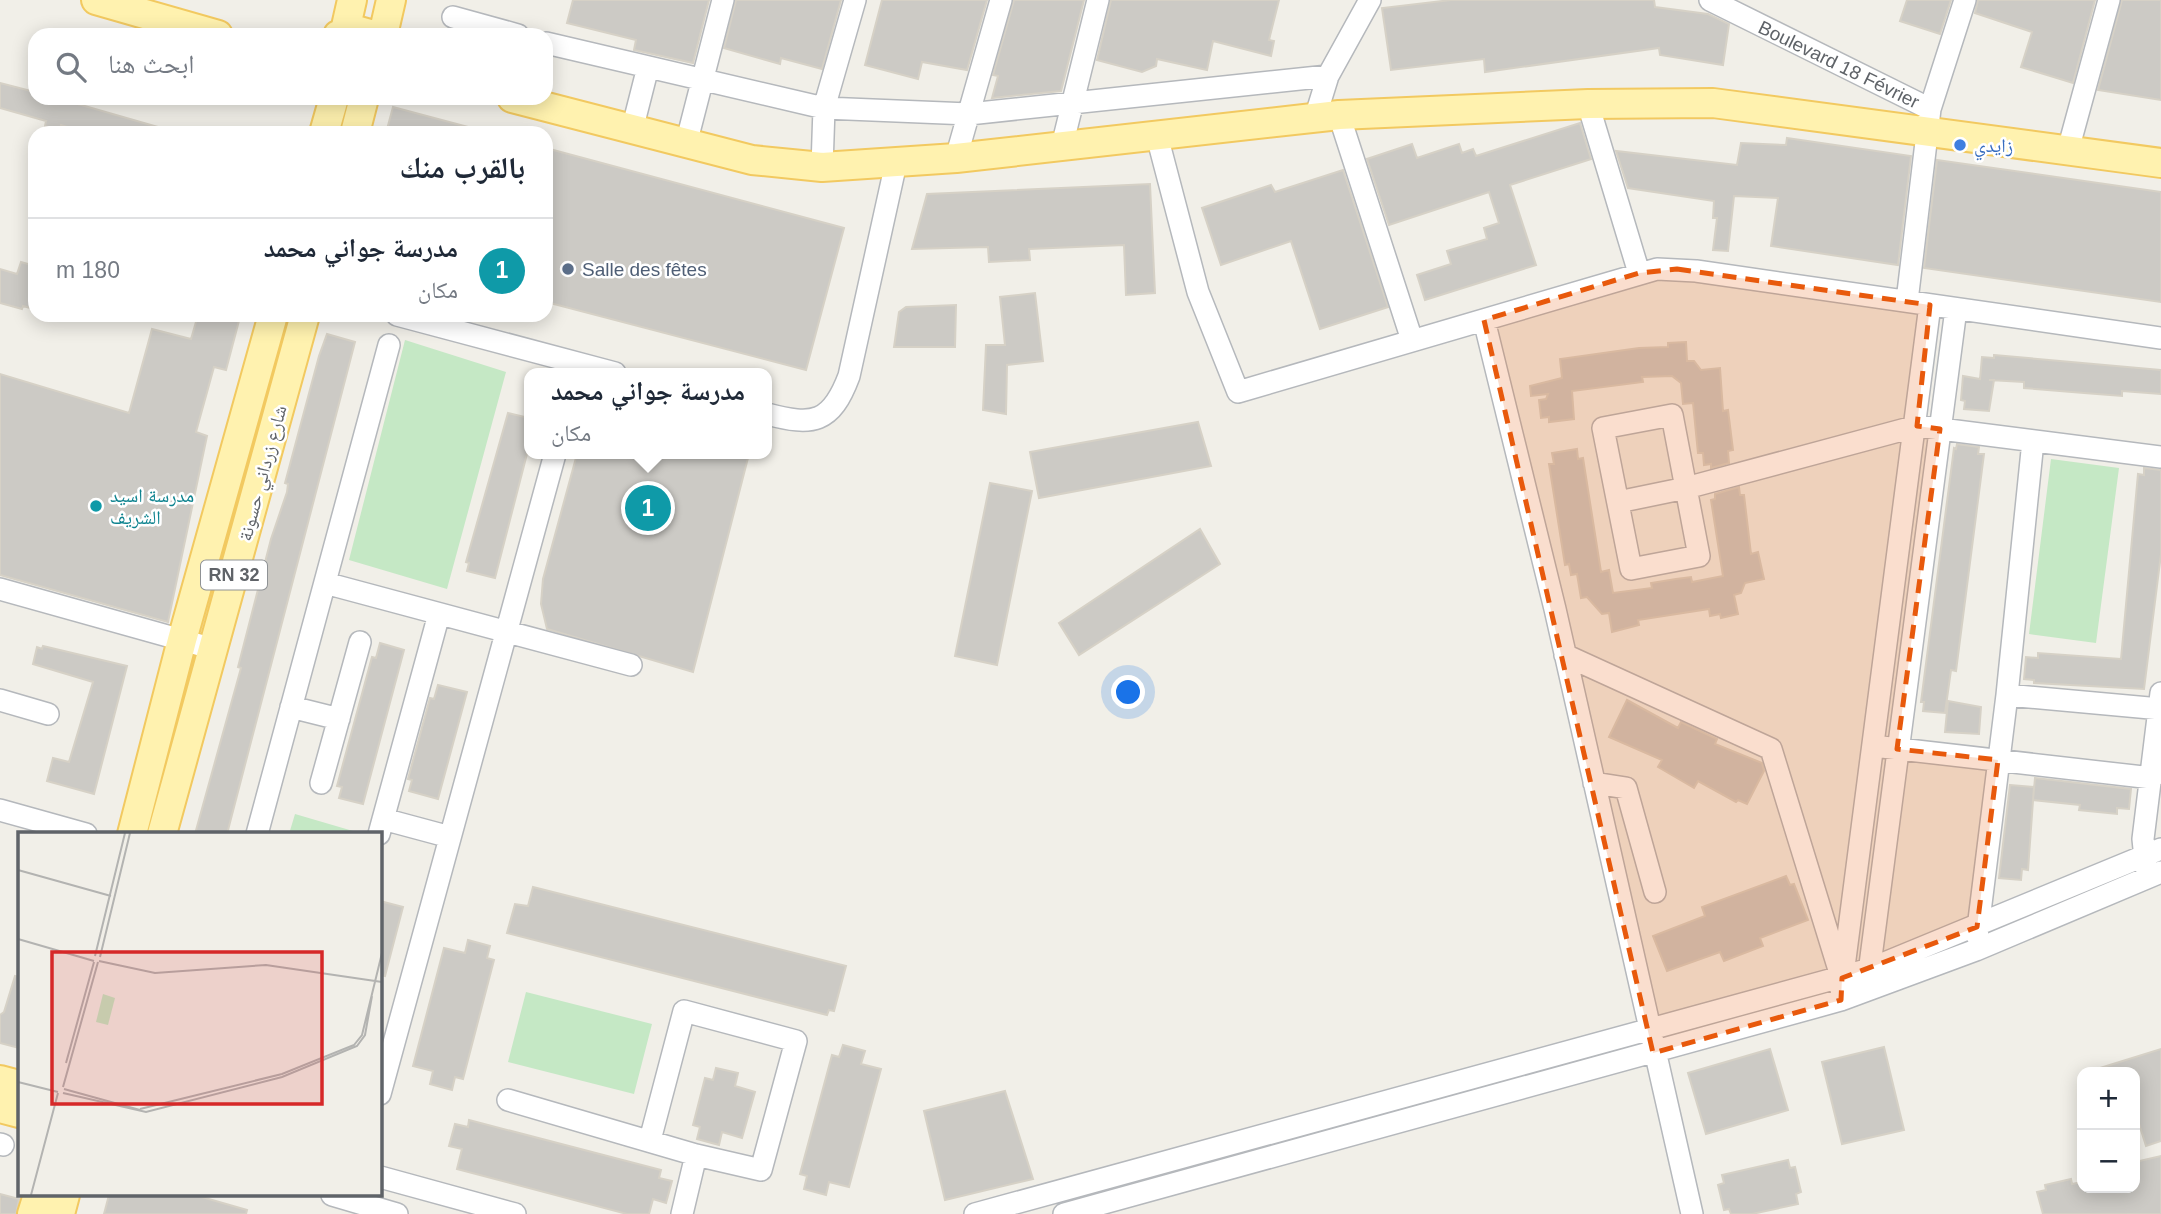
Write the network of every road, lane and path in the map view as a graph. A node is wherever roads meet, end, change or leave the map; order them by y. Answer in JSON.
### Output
{"nodes":[{"id":1,"x":96,"y":0,"type":"edge"},
{"id":2,"x":352,"y":0,"type":"edge"},
{"id":3,"x":391,"y":0,"type":"edge"},
{"id":4,"x":723,"y":0,"type":"edge"},
{"id":5,"x":855,"y":0,"type":"edge"},
{"id":6,"x":1001,"y":0,"type":"edge"},
{"id":7,"x":1098,"y":0,"type":"edge"},
{"id":8,"x":1370,"y":0,"type":"edge"},
{"id":9,"x":1710,"y":0,"type":"edge"},
{"id":10,"x":1965,"y":0,"type":"edge"},
{"id":11,"x":2109,"y":0,"type":"edge"},
{"id":12,"x":453,"y":17,"type":"dead end"},
{"id":13,"x":194,"y":28,"type":"edge"},
{"id":14,"x":343,"y":28,"type":"edge"},
{"id":15,"x":385,"y":28,"type":"edge"},
{"id":16,"x":493,"y":28,"type":"edge"},
{"id":17,"x":553,"y":45,"type":"edge"},
{"id":18,"x":648,"y":67,"type":"junction"},
{"id":19,"x":1328,"y":76,"type":"junction"},
{"id":20,"x":703,"y":80,"type":"junction"},
{"id":21,"x":1588,"y":104,"type":"junction"},
{"id":22,"x":332,"y":105,"type":"edge"},
{"id":23,"x":362,"y":105,"type":"edge"},
{"id":24,"x":542,"y":105,"type":"edge"},
{"id":25,"x":1072,"y":105,"type":"junction"},
{"id":26,"x":824,"y":108,"type":"junction"},
{"id":27,"x":968,"y":114,"type":"junction"},
{"id":28,"x":1327,"y":116,"type":"junction"},
{"id":29,"x":1928,"y":121,"type":"junction"},
{"id":30,"x":326,"y":126,"type":"edge"},
{"id":31,"x":357,"y":126,"type":"edge"},
{"id":32,"x":632,"y":130,"type":"junction"},
{"id":33,"x":1157,"y":136,"type":"junction"},
{"id":34,"x":686,"y":144,"type":"junction"},
{"id":35,"x":1062,"y":146,"type":"junction"},
{"id":36,"x":2068,"y":150,"type":"junction"},
{"id":37,"x":956,"y":158,"type":"junction"},
{"id":38,"x":896,"y":163,"type":"junction"},
{"id":39,"x":2161,"y":163,"type":"edge"},
{"id":40,"x":822,"y":167,"type":"junction"},
{"id":41,"x":1639,"y":273,"type":"junction"},
{"id":42,"x":1907,"y":301,"type":"junction"},
{"id":43,"x":1930,"y":305,"type":"junction"},
{"id":44,"x":1956,"y":309,"type":"junction"},
{"id":45,"x":1484,"y":320,"type":"junction"},
{"id":46,"x":271,"y":322,"type":"edge"},
{"id":47,"x":303,"y":322,"type":"edge"},
{"id":48,"x":421,"y":322,"type":"edge"},
{"id":49,"x":2161,"y":338,"type":"edge"},
{"id":50,"x":1412,"y":340,"type":"junction"},
{"id":51,"x":389,"y":345,"type":"dead end"},
{"id":52,"x":577,"y":368,"type":"edge"},
{"id":53,"x":772,"y":415,"type":"edge"},
{"id":54,"x":1917,"y":426,"type":"junction"},
{"id":55,"x":1940,"y":429,"type":"junction"},
{"id":56,"x":2033,"y":441,"type":"junction"},
{"id":57,"x":2161,"y":457,"type":"edge"},
{"id":58,"x":554,"y":459,"type":"edge"},
{"id":59,"x":1686,"y":488,"type":"junction"},
{"id":60,"x":1618,"y":502,"type":"junction"},
{"id":61,"x":325,"y":583,"type":"junction"},
{"id":62,"x":0,"y":589,"type":"edge"},
{"id":63,"x":439,"y":614,"type":"junction"},
{"id":64,"x":506,"y":632,"type":"junction"},
{"id":65,"x":182,"y":640,"type":"junction"},
{"id":66,"x":360,"y":642,"type":"dead end"},
{"id":67,"x":214,"y":649,"type":"junction"},
{"id":68,"x":1565,"y":655,"type":"junction"},
{"id":69,"x":631,"y":665,"type":"dead end"},
{"id":70,"x":2007,"y":695,"type":"junction"},
{"id":71,"x":0,"y":700,"type":"edge"},
{"id":72,"x":2160,"y":704,"type":"edge"},
{"id":73,"x":291,"y":707,"type":"junction"},
{"id":74,"x":48,"y":714,"type":"dead end"},
{"id":75,"x":338,"y":719,"type":"junction"},
{"id":76,"x":1873,"y":745,"type":"junction"},
{"id":77,"x":1897,"y":749,"type":"junction"},
{"id":78,"x":1998,"y":760,"type":"junction"},
{"id":79,"x":2151,"y":778,"type":"junction"},
{"id":80,"x":321,"y":783,"type":"dead end"},
{"id":81,"x":1594,"y":783,"type":"junction"},
{"id":82,"x":0,"y":810,"type":"edge"},
{"id":83,"x":381,"y":827,"type":"edge"},
{"id":84,"x":79,"y":832,"type":"edge"},
{"id":85,"x":133,"y":832,"type":"edge"},
{"id":86,"x":163,"y":832,"type":"edge"},
{"id":87,"x":258,"y":832,"type":"edge"},
{"id":88,"x":450,"y":837,"type":"junction"},
{"id":89,"x":2153,"y":863,"type":"edge"},
{"id":90,"x":1654,"y":892,"type":"dead end"},
{"id":91,"x":1977,"y":927,"type":"junction"},
{"id":92,"x":1976,"y":950,"type":"junction"},
{"id":93,"x":1870,"y":969,"type":"junction"},
{"id":94,"x":1842,"y":978,"type":"junction"},
{"id":95,"x":1867,"y":992,"type":"junction"},
{"id":96,"x":1841,"y":1000,"type":"junction"},
{"id":97,"x":1649,"y":1031,"type":"junction"},
{"id":98,"x":1653,"y":1053,"type":"junction"},
{"id":99,"x":0,"y":1080,"type":"edge"},
{"id":100,"x":18,"y":1084,"type":"edge"},
{"id":101,"x":382,"y":1087,"type":"edge"},
{"id":102,"x":508,"y":1100,"type":"dead end"},
{"id":103,"x":0,"y":1108,"type":"edge"},
{"id":104,"x":1408,"y":1109,"type":"junction"},
{"id":105,"x":18,"y":1113,"type":"edge"},
{"id":106,"x":650,"y":1140,"type":"junction"},
{"id":107,"x":1224,"y":1145,"type":"junction"},
{"id":108,"x":696,"y":1155,"type":"junction"},
{"id":109,"x":1229,"y":1166,"type":"junction"},
{"id":110,"x":382,"y":1178,"type":"edge"},
{"id":111,"x":38,"y":1196,"type":"edge"},
{"id":112,"x":65,"y":1196,"type":"edge"},
{"id":113,"x":345,"y":1196,"type":"edge"},
{"id":114,"x":1010,"y":1210,"type":"edge"},
{"id":115,"x":33,"y":1214,"type":"edge"},
{"id":116,"x":60,"y":1214,"type":"edge"},
{"id":117,"x":397,"y":1214,"type":"edge"},
{"id":118,"x":515,"y":1214,"type":"edge"},
{"id":119,"x":682,"y":1214,"type":"edge"},
{"id":120,"x":975,"y":1214,"type":"edge"},
{"id":121,"x":1064,"y":1214,"type":"edge"},
{"id":122,"x":1692,"y":1214,"type":"edge"}],
"edges":[{"from":1,"to":13,"type":"main road"},
{"from":2,"to":14,"type":"main road"},
{"from":3,"to":15,"type":"main road"},
{"from":4,"to":20,"type":"street"},
{"from":5,"to":26,"type":"street"},
{"from":6,"to":27,"type":"street"},
{"from":7,"to":25,"type":"street"},
{"from":8,"to":19,"type":"street"},
{"from":9,"to":29,"type":"street","name":"Boulevard 18 Février"},
{"from":10,"to":29,"type":"street"},
{"from":11,"to":36,"type":"street"},
{"from":12,"to":16,"type":"street"},
{"from":17,"to":18,"type":"street"},
{"from":18,"to":20,"type":"street"},
{"from":18,"to":32,"type":"street"},
{"from":19,"to":25,"type":"street"},
{"from":19,"to":28,"type":"street"},
{"from":20,"to":26,"type":"street"},
{"from":20,"to":34,"type":"street"},
{"from":21,"to":28,"type":"main road"},
{"from":21,"to":29,"type":"main road"},
{"from":21,"to":41,"type":"street"},
{"from":22,"to":30,"type":"main road"},
{"from":23,"to":31,"type":"main road"},
{"from":24,"to":32,"type":"main road"},
{"from":25,"to":27,"type":"street"},
{"from":25,"to":35,"type":"street"},
{"from":26,"to":27,"type":"street"},
{"from":26,"to":40,"type":"street"},
{"from":27,"to":37,"type":"street"},
{"from":28,"to":33,"type":"main road"},
{"from":28,"to":50,"type":"street"},
{"from":29,"to":36,"type":"main road"},
{"from":29,"to":42,"type":"street"},
{"from":32,"to":34,"type":"main road"},
{"from":33,"to":35,"type":"main road"},
{"from":33,"to":50,"type":"street"},
{"from":34,"to":40,"type":"main road"},
{"from":35,"to":37,"type":"main road"},
{"from":36,"to":39,"type":"main road"},
{"from":37,"to":38,"type":"main road"},
{"from":38,"to":40,"type":"main road"},
{"from":38,"to":53,"type":"street"},
{"from":41,"to":42,"type":"street"},
{"from":41,"to":45,"type":"street"},
{"from":42,"to":43,"type":"street"},
{"from":43,"to":44,"type":"street"},
{"from":43,"to":54,"type":"street"},
{"from":44,"to":49,"type":"street"},
{"from":44,"to":55,"type":"street"},
{"from":45,"to":50,"type":"street"},
{"from":45,"to":68,"type":"street"},
{"from":46,"to":65,"type":"main road","name":"شارع زرداني حسونة","number":"RN 32"},
{"from":47,"to":67,"type":"main road","name":"شارع زرداني حسونة","number":"RN 32"},
{"from":48,"to":52,"type":"street"},
{"from":51,"to":61,"type":"street"},
{"from":54,"to":55,"type":"street"},
{"from":54,"to":59,"type":"street"},
{"from":54,"to":76,"type":"street"},
{"from":55,"to":56,"type":"street"},
{"from":55,"to":77,"type":"street"},
{"from":56,"to":57,"type":"street"},
{"from":56,"to":70,"type":"street"},
{"from":58,"to":64,"type":"street"},
{"from":59,"to":60,"type":"street"},
{"from":59,"to":60,"type":"street"},
{"from":59,"to":60,"type":"street"},
{"from":61,"to":63,"type":"street"},
{"from":61,"to":73,"type":"street"},
{"from":62,"to":65,"type":"street"},
{"from":63,"to":64,"type":"street"},
{"from":63,"to":83,"type":"street"},
{"from":64,"to":69,"type":"street"},
{"from":64,"to":88,"type":"street"},
{"from":65,"to":67,"type":"street"},
{"from":65,"to":85,"type":"main road","name":"شارع زرداني حسونة","number":"RN 32"},
{"from":66,"to":75,"type":"street"},
{"from":67,"to":86,"type":"main road","name":"شارع زرداني حسونة","number":"RN 32"},
{"from":68,"to":81,"type":"street"},
{"from":68,"to":94,"type":"street"},
{"from":70,"to":72,"type":"street"},
{"from":70,"to":78,"type":"street"},
{"from":71,"to":74,"type":"street"},
{"from":72,"to":79,"type":"street"},
{"from":73,"to":75,"type":"street"},
{"from":73,"to":87,"type":"street"},
{"from":75,"to":80,"type":"street"},
{"from":76,"to":77,"type":"street"},
{"from":76,"to":94,"type":"street"},
{"from":77,"to":78,"type":"street"},
{"from":77,"to":93,"type":"street"},
{"from":78,"to":79,"type":"street"},
{"from":78,"to":91,"type":"street"},
{"from":79,"to":89,"type":"street"},
{"from":81,"to":90,"type":"street"},
{"from":81,"to":97,"type":"street"},
{"from":82,"to":84,"type":"street"},
{"from":83,"to":88,"type":"street"},
{"from":88,"to":101,"type":"street"},
{"from":89,"to":91,"type":"street"},
{"from":89,"to":92,"type":"street"},
{"from":91,"to":92,"type":"street"},
{"from":91,"to":93,"type":"street"},
{"from":92,"to":95,"type":"street"},
{"from":93,"to":94,"type":"street"},
{"from":93,"to":95,"type":"street"},
{"from":94,"to":96,"type":"street"},
{"from":94,"to":97,"type":"street"},
{"from":95,"to":96,"type":"street"},
{"from":96,"to":98,"type":"street"},
{"from":97,"to":98,"type":"street"},
{"from":97,"to":104,"type":"street"},
{"from":98,"to":104,"type":"street"},
{"from":98,"to":122,"type":"street"},
{"from":99,"to":100,"type":"main road"},
{"from":102,"to":106,"type":"street"},
{"from":103,"to":105,"type":"main road"},
{"from":104,"to":107,"type":"street"},
{"from":104,"to":109,"type":"street"},
{"from":106,"to":108,"type":"street"},
{"from":106,"to":108,"type":"street"},
{"from":107,"to":109,"type":"street"},
{"from":107,"to":114,"type":"street"},
{"from":108,"to":119,"type":"street"},
{"from":109,"to":121,"type":"street"},
{"from":110,"to":118,"type":"street"},
{"from":111,"to":115,"type":"main road"},
{"from":112,"to":116,"type":"main road"},
{"from":113,"to":117,"type":"street"},
{"from":114,"to":120,"type":"street"}]}
